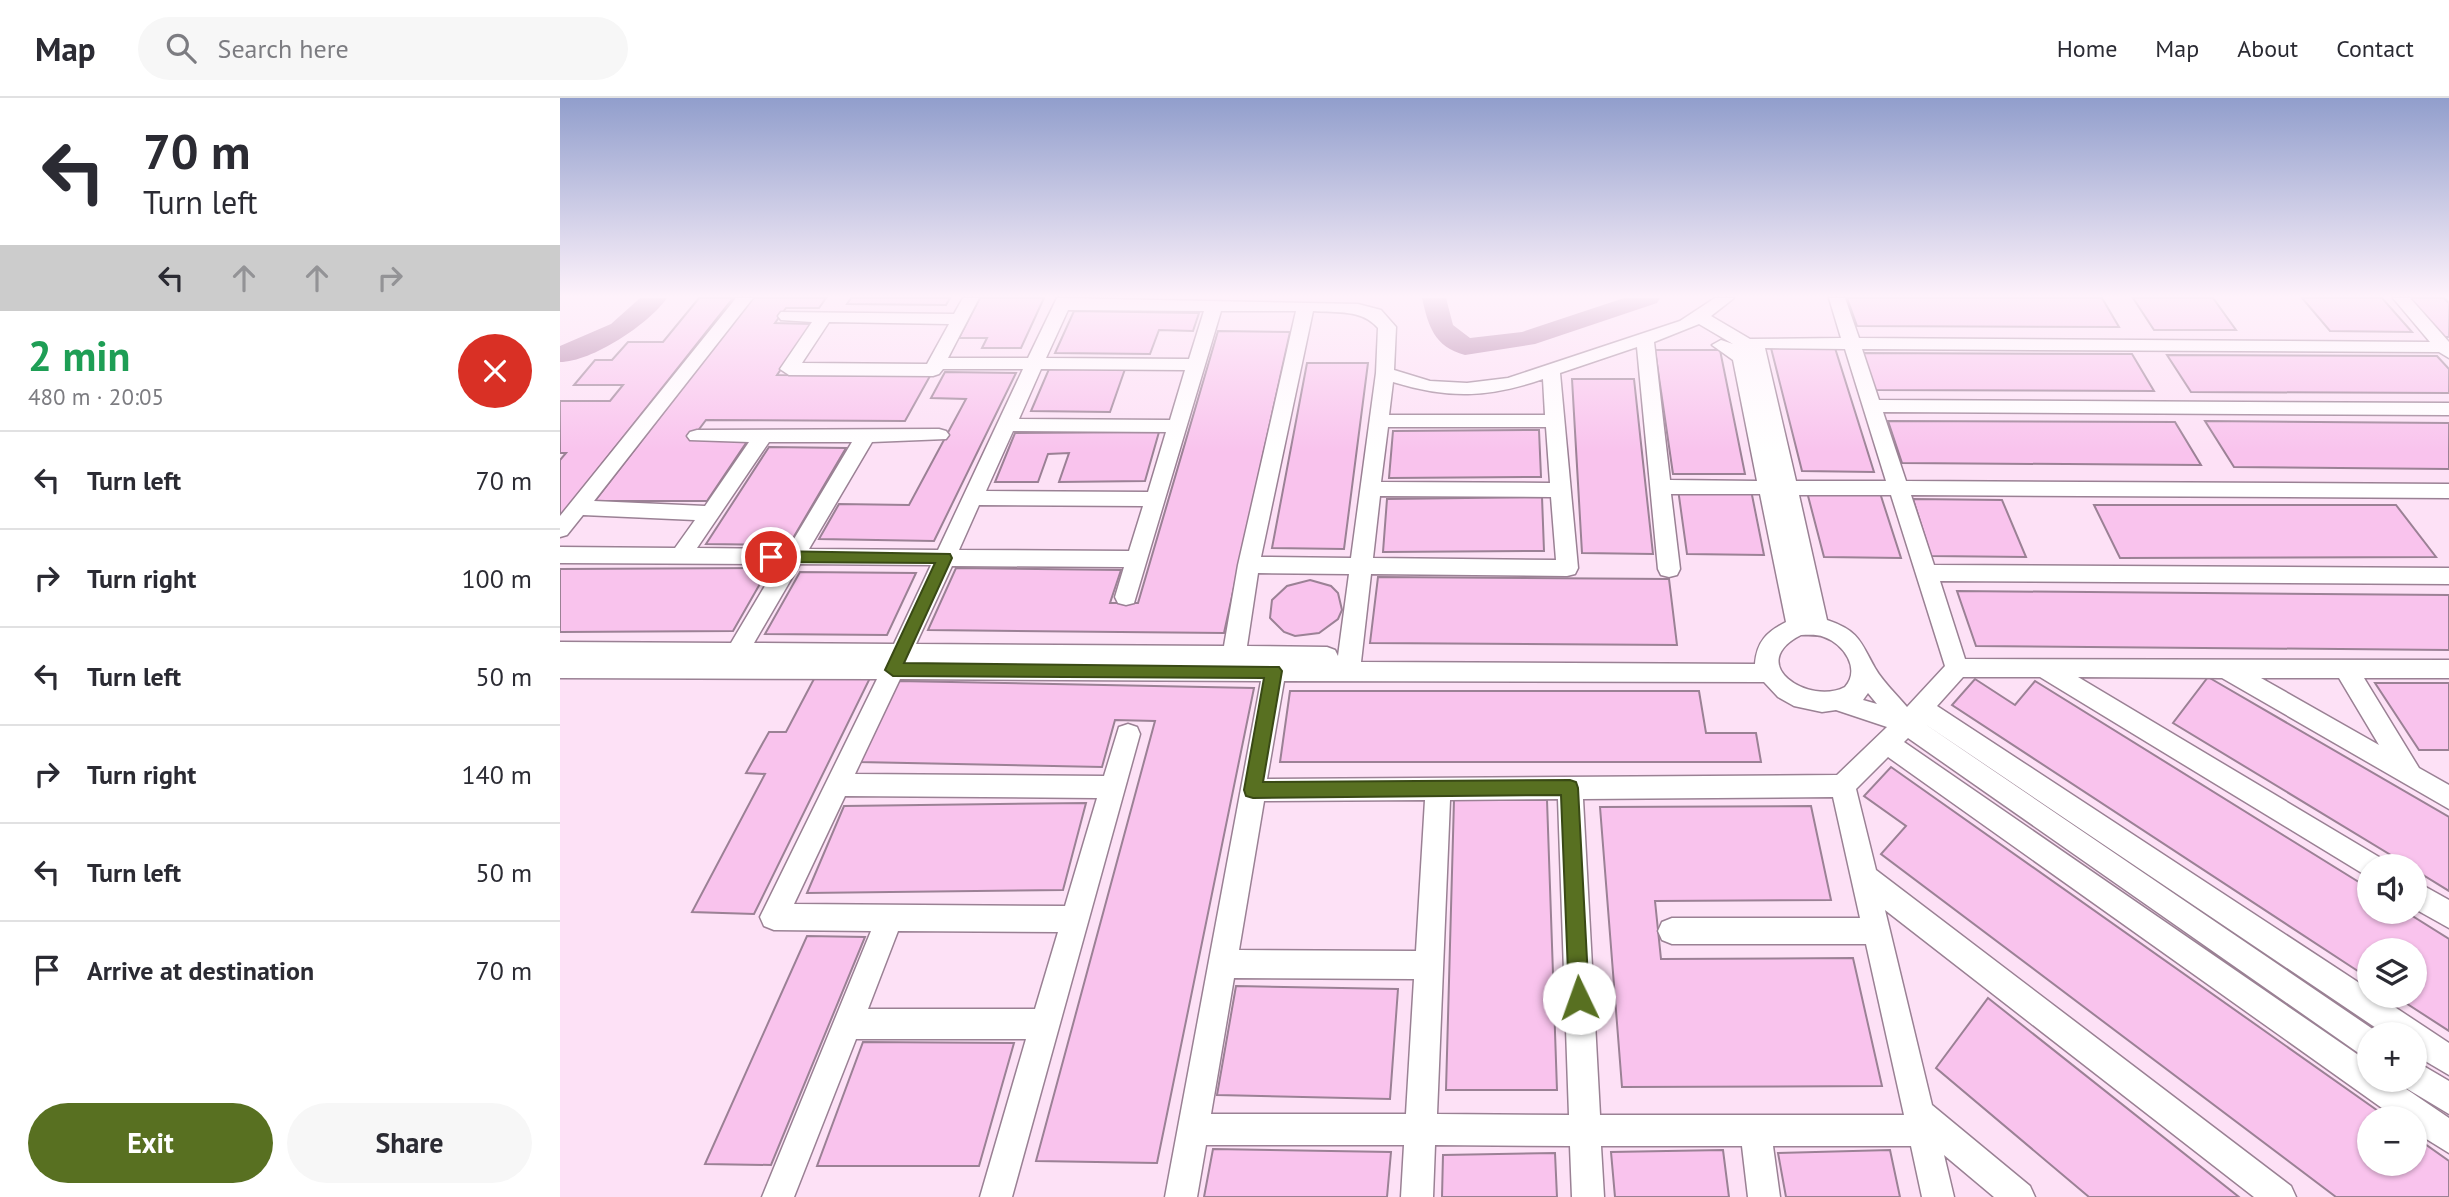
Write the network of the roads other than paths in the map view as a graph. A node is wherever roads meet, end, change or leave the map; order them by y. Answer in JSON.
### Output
{"nodes":[{"id":1,"x":704,"y":349,"type":"edge"},
{"id":2,"x":802,"y":349,"type":"edge"},
{"id":3,"x":944,"y":349,"type":"edge"},
{"id":4,"x":1041,"y":349,"type":"edge"},
{"id":5,"x":1201,"y":349,"type":"edge"},
{"id":6,"x":1296,"y":349,"type":"edge"},
{"id":7,"x":1386,"y":349,"type":"edge"},
{"id":8,"x":1619,"y":349,"type":"edge"},
{"id":9,"x":1646,"y":349,"type":"edge"},
{"id":10,"x":1739,"y":349,"type":"edge"},
{"id":11,"x":1854,"y":349,"type":"edge"},
{"id":12,"x":937,"y":363,"type":"junction"},
{"id":13,"x":1035,"y":363,"type":"junction"},
{"id":14,"x":1196,"y":365,"type":"junction"},
{"id":15,"x":1551,"y":371,"type":"junction"},
{"id":16,"x":1385,"y":373,"type":"junction"},
{"id":17,"x":1872,"y":406,"type":"junction"},
{"id":18,"x":2449,"y":409,"type":"edge"},
{"id":19,"x":1379,"y":421,"type":"junction"},
{"id":20,"x":1555,"y":421,"type":"junction"},
{"id":21,"x":1006,"y":425,"type":"junction"},
{"id":22,"x":1178,"y":426,"type":"junction"},
{"id":23,"x":866,"y":435,"type":"junction"},
{"id":24,"x":939,"y":435,"type":"dead end"},
{"id":25,"x":696,"y":436,"type":"dead end"},
{"id":26,"x":764,"y":436,"type":"junction"},
{"id":27,"x":1660,"y":486,"type":"junction"},
{"id":28,"x":1778,"y":486,"type":"junction"},
{"id":29,"x":1898,"y":486,"type":"junction"},
{"id":30,"x":1371,"y":489,"type":"junction"},
{"id":31,"x":1561,"y":490,"type":"junction"},
{"id":32,"x":2449,"y":491,"type":"edge"},
{"id":33,"x":972,"y":498,"type":"junction"},
{"id":34,"x":1156,"y":499,"type":"junction"},
{"id":35,"x":577,"y":508,"type":"junction"},
{"id":36,"x":710,"y":513,"type":"junction"},
{"id":37,"x":560,"y":530,"type":"edge"},
{"id":38,"x":560,"y":555,"type":"edge"},
{"id":39,"x":681,"y":556,"type":"junction"},
{"id":40,"x":794,"y":557,"type":"junction"},
{"id":41,"x":945,"y":558,"type":"junction"},
{"id":42,"x":1138,"y":559,"type":"junction"},
{"id":43,"x":1249,"y":565,"type":"junction"},
{"id":44,"x":1361,"y":566,"type":"junction"},
{"id":45,"x":1669,"y":569,"type":"dead end"},
{"id":46,"x":1926,"y":573,"type":"junction"},
{"id":47,"x":2449,"y":576,"type":"edge"},
{"id":48,"x":1126,"y":597,"type":"dead end"},
{"id":49,"x":1807,"y":626,"type":"junction"},
{"id":50,"x":560,"y":651,"type":"edge"},
{"id":51,"x":1234,"y":655,"type":"junction"},
{"id":52,"x":731,"y":661,"type":"junction"},
{"id":53,"x":897,"y":662,"type":"junction"},
{"id":54,"x":1275,"y":663,"type":"junction"},
{"id":55,"x":1349,"y":664,"type":"junction"},
{"id":56,"x":1768,"y":666,"type":"junction"},
{"id":57,"x":1957,"y":668,"type":"junction"},
{"id":58,"x":2043,"y":668,"type":"junction"},
{"id":59,"x":560,"y":669,"type":"edge"},
{"id":60,"x":2226,"y":669,"type":"junction"},
{"id":61,"x":2346,"y":669,"type":"junction"},
{"id":62,"x":2449,"y":670,"type":"edge"},
{"id":63,"x":1865,"y":672,"type":"junction"},
{"id":64,"x":1837,"y":701,"type":"junction"},
{"id":65,"x":1905,"y":725,"type":"junction"},
{"id":66,"x":1128,"y":734,"type":"dead end"},
{"id":67,"x":2410,"y":776,"type":"junction"},
{"id":68,"x":837,"y":785,"type":"junction"},
{"id":69,"x":1843,"y":786,"type":"junction"},
{"id":70,"x":1113,"y":787,"type":"junction"},
{"id":71,"x":1570,"y":788,"type":"junction"},
{"id":72,"x":1438,"y":789,"type":"junction"},
{"id":73,"x":1253,"y":790,"type":"junction"},
{"id":74,"x":2449,"y":798,"type":"edge"},
{"id":75,"x":2357,"y":858,"type":"edge"},
{"id":76,"x":1864,"y":877,"type":"junction"},
{"id":77,"x":2427,"y":901,"type":"edge"},
{"id":78,"x":2449,"y":915,"type":"edge"},
{"id":79,"x":890,"y":918,"type":"junction"},
{"id":80,"x":1075,"y":919,"type":"junction"},
{"id":81,"x":1672,"y":931,"type":"dead end"},
{"id":82,"x":1876,"y":931,"type":"junction"},
{"id":83,"x":1222,"y":964,"type":"junction"},
{"id":84,"x":1429,"y":965,"type":"junction"},
{"id":85,"x":2390,"y":1022,"type":"edge"},
{"id":86,"x":848,"y":1024,"type":"junction"},
{"id":87,"x":1045,"y":1024,"type":"junction"},
{"id":88,"x":2357,"y":1035,"type":"edge"},
{"id":89,"x":2427,"y":1046,"type":"edge"},
{"id":90,"x":2449,"y":1060,"type":"edge"},
{"id":91,"x":2427,"y":1084,"type":"edge"},
{"id":92,"x":2449,"y":1099,"type":"edge"},
{"id":93,"x":1921,"y":1122,"type":"junction"},
{"id":94,"x":1193,"y":1129,"type":"junction"},
{"id":95,"x":1420,"y":1130,"type":"junction"},
{"id":96,"x":1585,"y":1130,"type":"junction"},
{"id":97,"x":1755,"y":1130,"type":"junction"},
{"id":98,"x":2449,"y":1137,"type":"edge"},
{"id":99,"x":778,"y":1197,"type":"edge"},
{"id":100,"x":996,"y":1197,"type":"edge"},
{"id":101,"x":1181,"y":1197,"type":"edge"},
{"id":102,"x":1417,"y":1197,"type":"edge"},
{"id":103,"x":1588,"y":1197,"type":"edge"},
{"id":104,"x":1764,"y":1197,"type":"edge"},
{"id":105,"x":1938,"y":1197,"type":"edge"},
{"id":106,"x":2019,"y":1197,"type":"edge"},
{"id":107,"x":2280,"y":1197,"type":"edge"}],
"edges":[{"from":1,"to":35,"type":"street"},
{"from":2,"to":12,"type":"street"},
{"from":3,"to":12,"type":"street"},
{"from":4,"to":13,"type":"street"},
{"from":5,"to":14,"type":"street"},
{"from":6,"to":43,"type":"street"},
{"from":7,"to":16,"type":"street"},
{"from":8,"to":15,"type":"street"},
{"from":9,"to":27,"type":"street"},
{"from":10,"to":28,"type":"street"},
{"from":11,"to":17,"type":"street"},
{"from":12,"to":13,"type":"street"},
{"from":13,"to":14,"type":"street"},
{"from":13,"to":21,"type":"street"},
{"from":14,"to":22,"type":"street"},
{"from":15,"to":16,"type":"street"},
{"from":15,"to":20,"type":"street"},
{"from":16,"to":19,"type":"street"},
{"from":17,"to":18,"type":"street"},
{"from":17,"to":29,"type":"street"},
{"from":19,"to":20,"type":"street"},
{"from":19,"to":30,"type":"street"},
{"from":20,"to":31,"type":"street"},
{"from":21,"to":22,"type":"street"},
{"from":21,"to":33,"type":"street"},
{"from":22,"to":34,"type":"street"},
{"from":23,"to":24,"type":"street"},
{"from":23,"to":26,"type":"street"},
{"from":23,"to":40,"type":"street"},
{"from":25,"to":26,"type":"street"},
{"from":26,"to":36,"type":"street"},
{"from":27,"to":28,"type":"street"},
{"from":27,"to":45,"type":"street"},
{"from":28,"to":29,"type":"street"},
{"from":28,"to":49,"type":"street"},
{"from":29,"to":32,"type":"street"},
{"from":29,"to":46,"type":"street"},
{"from":30,"to":31,"type":"street"},
{"from":30,"to":44,"type":"street"},
{"from":31,"to":44,"type":"street"},
{"from":33,"to":34,"type":"street"},
{"from":33,"to":41,"type":"street"},
{"from":34,"to":42,"type":"street"},
{"from":35,"to":36,"type":"street"},
{"from":35,"to":37,"type":"street"},
{"from":36,"to":39,"type":"street"},
{"from":38,"to":39,"type":"street"},
{"from":39,"to":40,"type":"street"},
{"from":40,"to":41,"type":"street"},
{"from":40,"to":52,"type":"street"},
{"from":41,"to":42,"type":"street"},
{"from":41,"to":53,"type":"street"},
{"from":42,"to":48,"type":"street"},
{"from":43,"to":44,"type":"street"},
{"from":43,"to":51,"type":"street"},
{"from":44,"to":55,"type":"street"},
{"from":46,"to":47,"type":"street"},
{"from":46,"to":57,"type":"street"},
{"from":49,"to":56,"type":"street"},
{"from":49,"to":63,"type":"street"},
{"from":50,"to":52,"type":"street"},
{"from":51,"to":53,"type":"street"},
{"from":51,"to":54,"type":"street"},
{"from":52,"to":53,"type":"street"},
{"from":52,"to":59,"type":"street"},
{"from":53,"to":54,"type":"street"},
{"from":53,"to":68,"type":"street"},
{"from":54,"to":55,"type":"street"},
{"from":54,"to":73,"type":"street"},
{"from":55,"to":56,"type":"street"},
{"from":56,"to":64,"type":"street"},
{"from":57,"to":58,"type":"street"},
{"from":57,"to":65,"type":"street"},
{"from":58,"to":60,"type":"street"},
{"from":58,"to":75,"type":"street"},
{"from":60,"to":61,"type":"street"},
{"from":60,"to":67,"type":"street"},
{"from":61,"to":62,"type":"street"},
{"from":61,"to":67,"type":"street"},
{"from":63,"to":64,"type":"street"},
{"from":63,"to":65,"type":"street"},
{"from":64,"to":65,"type":"street"},
{"from":65,"to":69,"type":"street"},
{"from":65,"to":85,"type":"street"},
{"from":65,"to":88,"type":"street"},
{"from":65,"to":98,"type":"street"},
{"from":66,"to":70,"type":"street"},
{"from":67,"to":74,"type":"street"},
{"from":68,"to":70,"type":"street"},
{"from":68,"to":79,"type":"street"},
{"from":69,"to":71,"type":"street"},
{"from":69,"to":76,"type":"street"},
{"from":70,"to":80,"type":"street"},
{"from":71,"to":72,"type":"street"},
{"from":71,"to":96,"type":"street"},
{"from":72,"to":73,"type":"street"},
{"from":72,"to":84,"type":"street"},
{"from":73,"to":83,"type":"street"},
{"from":76,"to":82,"type":"street"},
{"from":76,"to":107,"type":"street"},
{"from":77,"to":78,"type":"street"},
{"from":79,"to":80,"type":"street"},
{"from":79,"to":86,"type":"street"},
{"from":80,"to":87,"type":"street"},
{"from":81,"to":82,"type":"street"},
{"from":82,"to":93,"type":"street"},
{"from":83,"to":84,"type":"street"},
{"from":83,"to":94,"type":"street"},
{"from":84,"to":95,"type":"street"},
{"from":86,"to":87,"type":"street"},
{"from":86,"to":99,"type":"street"},
{"from":87,"to":100,"type":"street"},
{"from":89,"to":90,"type":"street"},
{"from":91,"to":92,"type":"street"},
{"from":93,"to":97,"type":"street"},
{"from":93,"to":105,"type":"street"},
{"from":93,"to":106,"type":"street"},
{"from":94,"to":95,"type":"street"},
{"from":94,"to":101,"type":"street"},
{"from":95,"to":96,"type":"street"},
{"from":95,"to":102,"type":"street"},
{"from":96,"to":97,"type":"street"},
{"from":96,"to":103,"type":"street"},
{"from":97,"to":104,"type":"street"}]}
